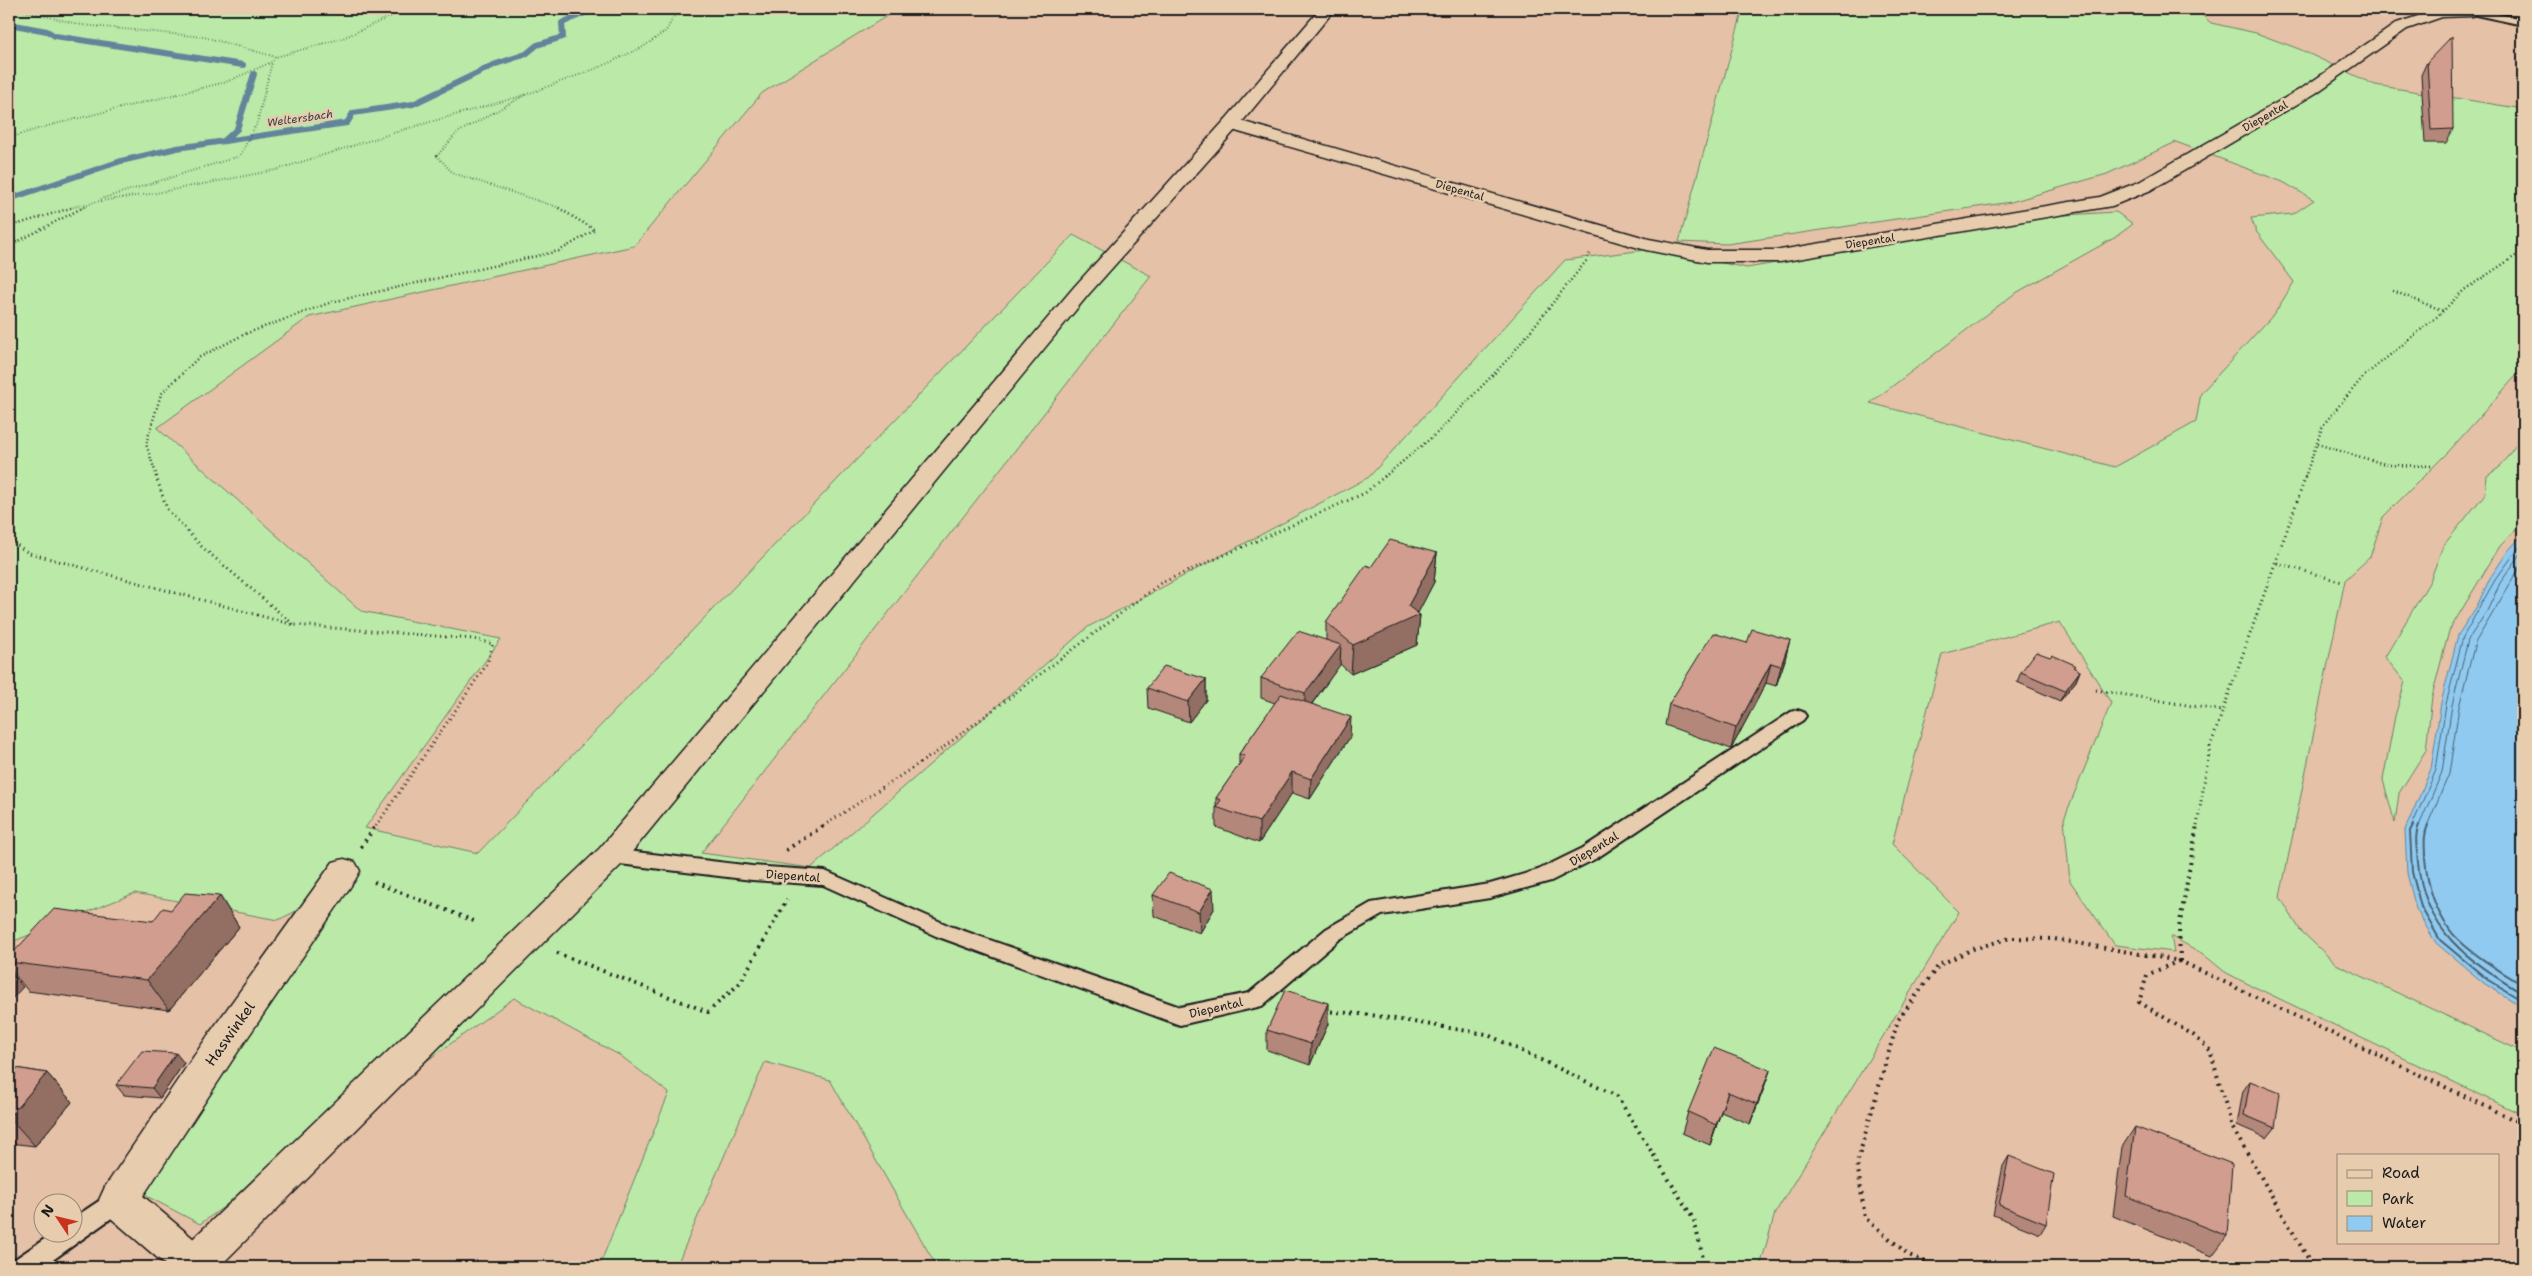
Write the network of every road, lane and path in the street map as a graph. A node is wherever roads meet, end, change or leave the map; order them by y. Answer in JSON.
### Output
{"nodes":[{"id":1,"x":16,"y":9,"type":"edge"},
{"id":2,"x":399,"y":9,"type":"edge"},
{"id":3,"x":678,"y":9,"type":"edge"},
{"id":4,"x":1328,"y":9,"type":"edge"},
{"id":5,"x":2470,"y":10,"type":"edge"},
{"id":6,"x":2523,"y":22,"type":"edge"},
{"id":7,"x":276,"y":57,"type":"junction"},
{"id":8,"x":272,"y":62,"type":"junction"},
{"id":9,"x":525,"y":95,"type":"junction"},
{"id":10,"x":1231,"y":124,"type":"junction"},
{"id":11,"x":9,"y":138,"type":"edge"},
{"id":12,"x":94,"y":202,"type":"junction"},
{"id":13,"x":9,"y":227,"type":"edge"},
{"id":14,"x":1599,"y":231,"type":"junction"},
{"id":15,"x":9,"y":246,"type":"edge"},
{"id":16,"x":2523,"y":251,"type":"edge"},
{"id":17,"x":2394,"y":291,"type":"dead end"},
{"id":18,"x":2444,"y":311,"type":"junction"},
{"id":19,"x":2317,"y":444,"type":"junction"},
{"id":20,"x":2432,"y":466,"type":"dead end"},
{"id":21,"x":9,"y":540,"type":"edge"},
{"id":22,"x":2277,"y":563,"type":"junction"},
{"id":23,"x":2342,"y":582,"type":"dead end"},
{"id":24,"x":294,"y":626,"type":"junction"},
{"id":25,"x":2096,"y":690,"type":"dead end"},
{"id":26,"x":2223,"y":711,"type":"junction"},
{"id":27,"x":1797,"y":716,"type":"dead end"},
{"id":28,"x":612,"y":856,"type":"junction"},
{"id":29,"x":344,"y":871,"type":"junction"},
{"id":30,"x":752,"y":873,"type":"junction"},
{"id":31,"x":801,"y":876,"type":"junction"},
{"id":32,"x":474,"y":921,"type":"dead end"},
{"id":33,"x":554,"y":952,"type":"dead end"},
{"id":34,"x":2180,"y":961,"type":"junction"},
{"id":35,"x":1321,"y":1010,"type":"edge"},
{"id":36,"x":2523,"y":1124,"type":"edge"},
{"id":37,"x":119,"y":1200,"type":"junction"},
{"id":38,"x":82,"y":1226,"type":"edge"},
{"id":39,"x":56,"y":1244,"type":"edge"},
{"id":40,"x":192,"y":1266,"type":"edge"},
{"id":41,"x":23,"y":1267,"type":"edge"},
{"id":42,"x":1705,"y":1267,"type":"edge"},
{"id":43,"x":1938,"y":1267,"type":"edge"},
{"id":44,"x":2313,"y":1267,"type":"edge"}],
"edges":[{"from":1,"to":7,"type":"path"},
{"from":2,"to":7,"type":"path"},
{"from":3,"to":9,"type":"path"},
{"from":4,"to":10,"type":"street"},
{"from":5,"to":6,"type":"lane"},
{"from":5,"to":14,"type":"street","name":"Diepental"},
{"from":7,"to":8,"type":"path"},
{"from":8,"to":11,"type":"path"},
{"from":8,"to":12,"type":"path"},
{"from":9,"to":12,"type":"path"},
{"from":9,"to":24,"type":"path"},
{"from":10,"to":14,"type":"street","name":"Diepental"},
{"from":10,"to":28,"type":"street"},
{"from":12,"to":13,"type":"path"},
{"from":12,"to":15,"type":"path"},
{"from":14,"to":30,"type":"path"},
{"from":16,"to":18,"type":"path"},
{"from":17,"to":18,"type":"path"},
{"from":18,"to":19,"type":"path"},
{"from":19,"to":20,"type":"path"},
{"from":19,"to":22,"type":"path"},
{"from":21,"to":24,"type":"path"},
{"from":22,"to":23,"type":"path"},
{"from":22,"to":26,"type":"path"},
{"from":24,"to":29,"type":"path"},
{"from":25,"to":26,"type":"path"},
{"from":26,"to":34,"type":"path"},
{"from":27,"to":31,"type":"lane","name":"Diepental"},
{"from":28,"to":30,"type":"lane","name":"Diepental"},
{"from":28,"to":40,"type":"street"},
{"from":29,"to":32,"type":"path"},
{"from":29,"to":37,"type":"street","name":"Haswinkel"},
{"from":30,"to":31,"type":"lane","name":"Diepental"},
{"from":31,"to":33,"type":"path"},
{"from":34,"to":36,"type":"path"},
{"from":34,"to":43,"type":"path"},
{"from":34,"to":44,"type":"path"},
{"from":35,"to":42,"type":"path"},
{"from":37,"to":38,"type":"lane","name":"Haswinkel"},
{"from":37,"to":40,"type":"street"},
{"from":39,"to":41,"type":"lane","name":"Haswinkel"}]}
